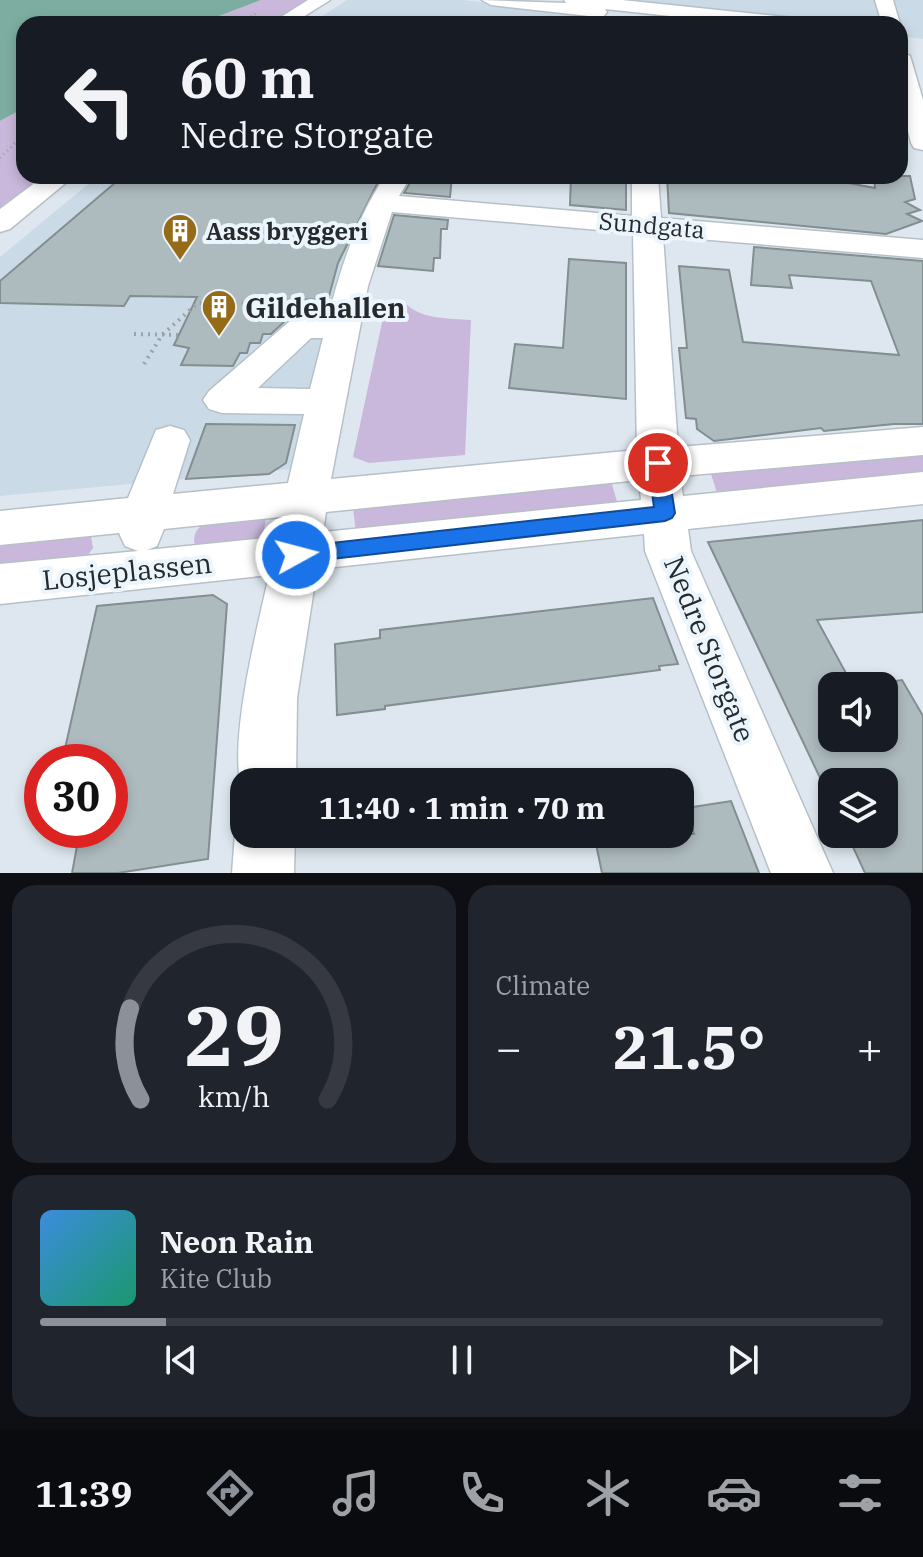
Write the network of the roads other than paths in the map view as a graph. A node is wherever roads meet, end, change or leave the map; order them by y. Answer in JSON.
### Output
{"nodes":[{"id":1,"x":321,"y":0,"type":"edge"},
{"id":2,"x":491,"y":0,"type":"edge"},
{"id":3,"x":573,"y":0,"type":"edge"},
{"id":4,"x":623,"y":14,"type":"edge"},
{"id":5,"x":293,"y":16,"type":"edge"},
{"id":6,"x":658,"y":16,"type":"edge"},
{"id":7,"x":908,"y":67,"type":"edge"},
{"id":8,"x":916,"y":130,"type":"edge"},
{"id":9,"x":51,"y":184,"type":"edge"},
{"id":10,"x":645,"y":184,"type":"edge"},
{"id":11,"x":389,"y":189,"type":"edge"},
{"id":12,"x":0,"y":223,"type":"edge"},
{"id":13,"x":648,"y":225,"type":"junction"},
{"id":14,"x":923,"y":249,"type":"edge"},
{"id":15,"x":342,"y":328,"type":"junction"},
{"id":16,"x":326,"y":402,"type":"junction"},
{"id":17,"x":170,"y":440,"type":"dead end"},
{"id":18,"x":923,"y":441,"type":"edge"},
{"id":19,"x":661,"y":488,"type":"junction"},
{"id":20,"x":923,"y":488,"type":"edge"},
{"id":21,"x":307,"y":497,"type":"junction"},
{"id":22,"x":145,"y":513,"type":"junction"},
{"id":23,"x":0,"y":528,"type":"edge"},
{"id":24,"x":296,"y":555,"type":"junction"},
{"id":25,"x":135,"y":570,"type":"junction"},
{"id":26,"x":0,"y":584,"type":"edge"},
{"id":27,"x":268,"y":768,"type":"edge"},
{"id":28,"x":264,"y":848,"type":"edge"},
{"id":29,"x":263,"y":873,"type":"edge"},
{"id":30,"x":802,"y":873,"type":"edge"}],
"edges":[{"from":1,"to":5,"type":"street"},
{"from":2,"to":4,"type":"street"},
{"from":3,"to":4,"type":"street"},
{"from":4,"to":6,"type":"street"},
{"from":7,"to":8,"type":"street"},
{"from":9,"to":12,"type":"street"},
{"from":10,"to":13,"type":"street","name":"Nedre Storgate"},
{"from":11,"to":13,"type":"street","name":"Sundgata"},
{"from":11,"to":15,"type":"street"},
{"from":13,"to":14,"type":"street","name":"Sundgata"},
{"from":13,"to":19,"type":"street","name":"Nedre Storgate"},
{"from":15,"to":16,"type":"street"},
{"from":15,"to":16,"type":"street"},
{"from":16,"to":21,"type":"street"},
{"from":17,"to":22,"type":"street"},
{"from":18,"to":19,"type":"street","name":"Losjeplassen"},
{"from":19,"to":20,"type":"street","name":"Losjeplassen"},
{"from":19,"to":21,"type":"street","name":"Losjeplassen"},
{"from":19,"to":24,"type":"street","name":"Losjeplassen"},
{"from":19,"to":30,"type":"street","name":"Nedre Storgate"},
{"from":21,"to":22,"type":"street","name":"Losjeplassen"},
{"from":21,"to":24,"type":"street"},
{"from":22,"to":23,"type":"street","name":"Losjeplassen"},
{"from":22,"to":25,"type":"street"},
{"from":24,"to":25,"type":"street","name":"Losjeplassen"},
{"from":24,"to":27,"type":"street"},
{"from":25,"to":26,"type":"street","name":"Losjeplassen"},
{"from":28,"to":29,"type":"street"}]}
